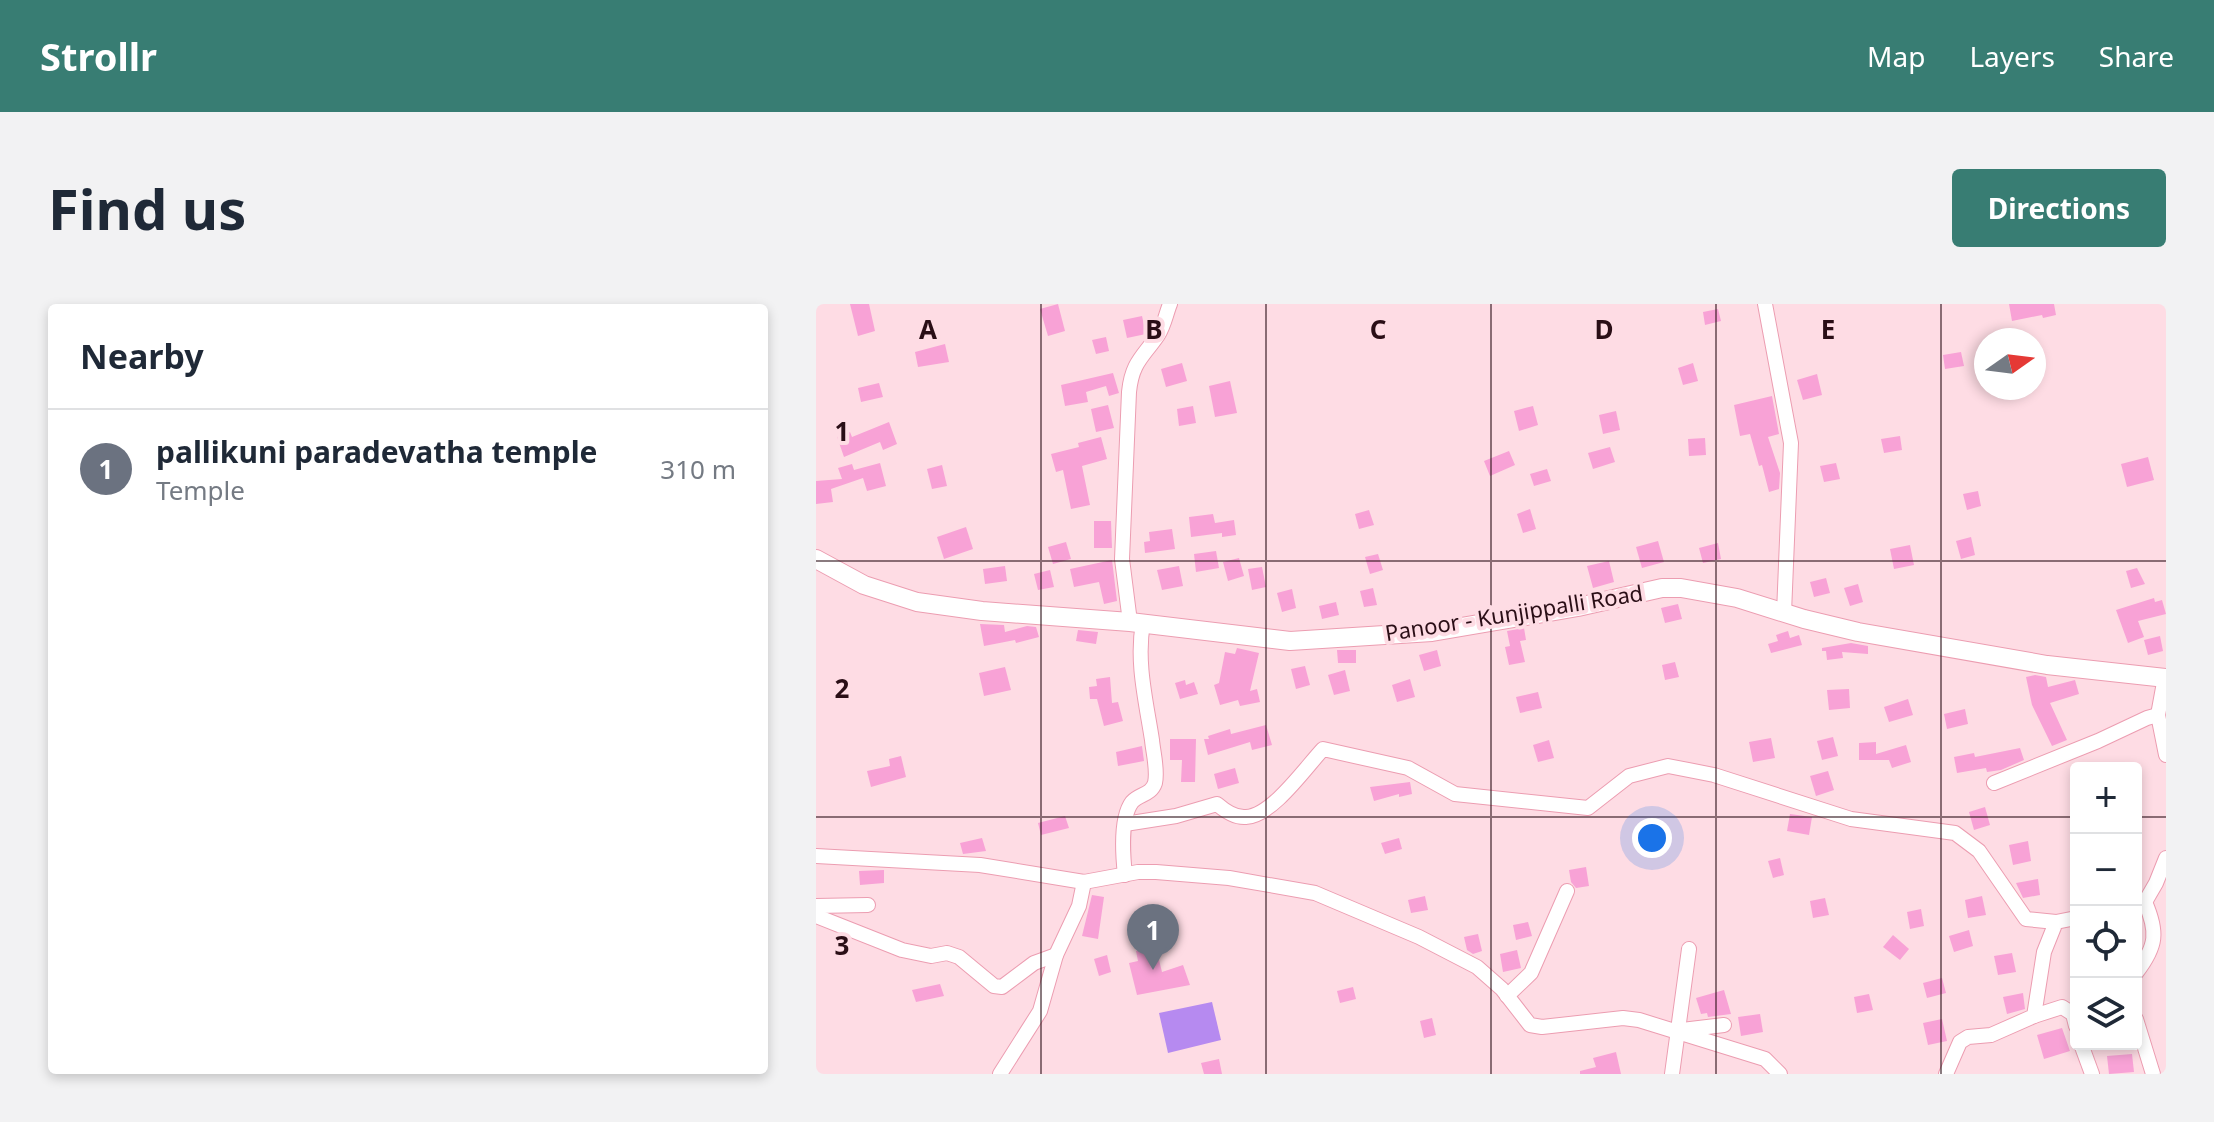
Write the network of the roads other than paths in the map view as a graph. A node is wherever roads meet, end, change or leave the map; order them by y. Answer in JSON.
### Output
{"nodes":[{"id":1,"x":1170,"y":304,"type":"edge"},
{"id":2,"x":1765,"y":304,"type":"edge"},
{"id":3,"x":816,"y":559,"type":"edge"},
{"id":4,"x":1784,"y":613,"type":"junction"},
{"id":5,"x":1137,"y":622,"type":"junction"},
{"id":6,"x":2166,"y":678,"type":"edge"},
{"id":7,"x":2158,"y":715,"type":"junction"},
{"id":8,"x":2166,"y":755,"type":"edge"},
{"id":9,"x":1994,"y":783,"type":"dead end"},
{"id":10,"x":1125,"y":824,"type":"junction"},
{"id":11,"x":816,"y":856,"type":"edge"},
{"id":12,"x":2166,"y":858,"type":"edge"},
{"id":13,"x":1125,"y":875,"type":"junction"},
{"id":14,"x":1084,"y":882,"type":"junction"},
{"id":15,"x":1567,"y":891,"type":"dead end"},
{"id":16,"x":2142,"y":900,"type":"edge"},
{"id":17,"x":868,"y":905,"type":"dead end"},
{"id":18,"x":816,"y":906,"type":"edge"},
{"id":19,"x":2142,"y":906,"type":"edge"},
{"id":20,"x":816,"y":916,"type":"edge"},
{"id":21,"x":2070,"y":919,"type":"edge"},
{"id":22,"x":2056,"y":922,"type":"junction"},
{"id":23,"x":1689,"y":949,"type":"dead end"},
{"id":24,"x":1056,"y":955,"type":"junction"},
{"id":25,"x":2142,"y":965,"type":"edge"},
{"id":26,"x":1507,"y":996,"type":"junction"},
{"id":27,"x":2070,"y":1012,"type":"edge"},
{"id":28,"x":2034,"y":1016,"type":"junction"},
{"id":29,"x":1724,"y":1025,"type":"dead end"},
{"id":30,"x":1677,"y":1030,"type":"junction"},
{"id":31,"x":2142,"y":1038,"type":"edge"},
{"id":32,"x":2083,"y":1050,"type":"edge"},
{"id":33,"x":1000,"y":1074,"type":"edge"},
{"id":34,"x":1672,"y":1074,"type":"edge"},
{"id":35,"x":1780,"y":1074,"type":"edge"},
{"id":36,"x":1946,"y":1074,"type":"edge"},
{"id":37,"x":2092,"y":1074,"type":"edge"},
{"id":38,"x":2153,"y":1074,"type":"edge"}],
"edges":[{"from":1,"to":5,"type":"street"},
{"from":2,"to":4,"type":"street"},
{"from":3,"to":5,"type":"main road","name":"Panoor - Kunjippalli Road"},
{"from":4,"to":5,"type":"main road","name":"Panoor - Kunjippalli Road"},
{"from":4,"to":6,"type":"main road","name":"Panoor - Kunjippalli Road"},
{"from":5,"to":10,"type":"street"},
{"from":6,"to":7,"type":"street"},
{"from":7,"to":8,"type":"street"},
{"from":7,"to":9,"type":"street"},
{"from":10,"to":13,"type":"street"},
{"from":10,"to":22,"type":"street"},
{"from":11,"to":14,"type":"street"},
{"from":12,"to":16,"type":"street"},
{"from":13,"to":14,"type":"street"},
{"from":13,"to":26,"type":"street"},
{"from":14,"to":24,"type":"street"},
{"from":15,"to":26,"type":"street"},
{"from":17,"to":18,"type":"street"},
{"from":19,"to":25,"type":"street"},
{"from":20,"to":24,"type":"street"},
{"from":21,"to":22,"type":"street"},
{"from":22,"to":28,"type":"street"},
{"from":23,"to":30,"type":"street"},
{"from":24,"to":33,"type":"street"},
{"from":26,"to":30,"type":"street"},
{"from":27,"to":28,"type":"street"},
{"from":28,"to":36,"type":"street"},
{"from":29,"to":30,"type":"street"},
{"from":30,"to":34,"type":"street"},
{"from":30,"to":35,"type":"street"},
{"from":31,"to":38,"type":"street"},
{"from":32,"to":37,"type":"street"}]}
